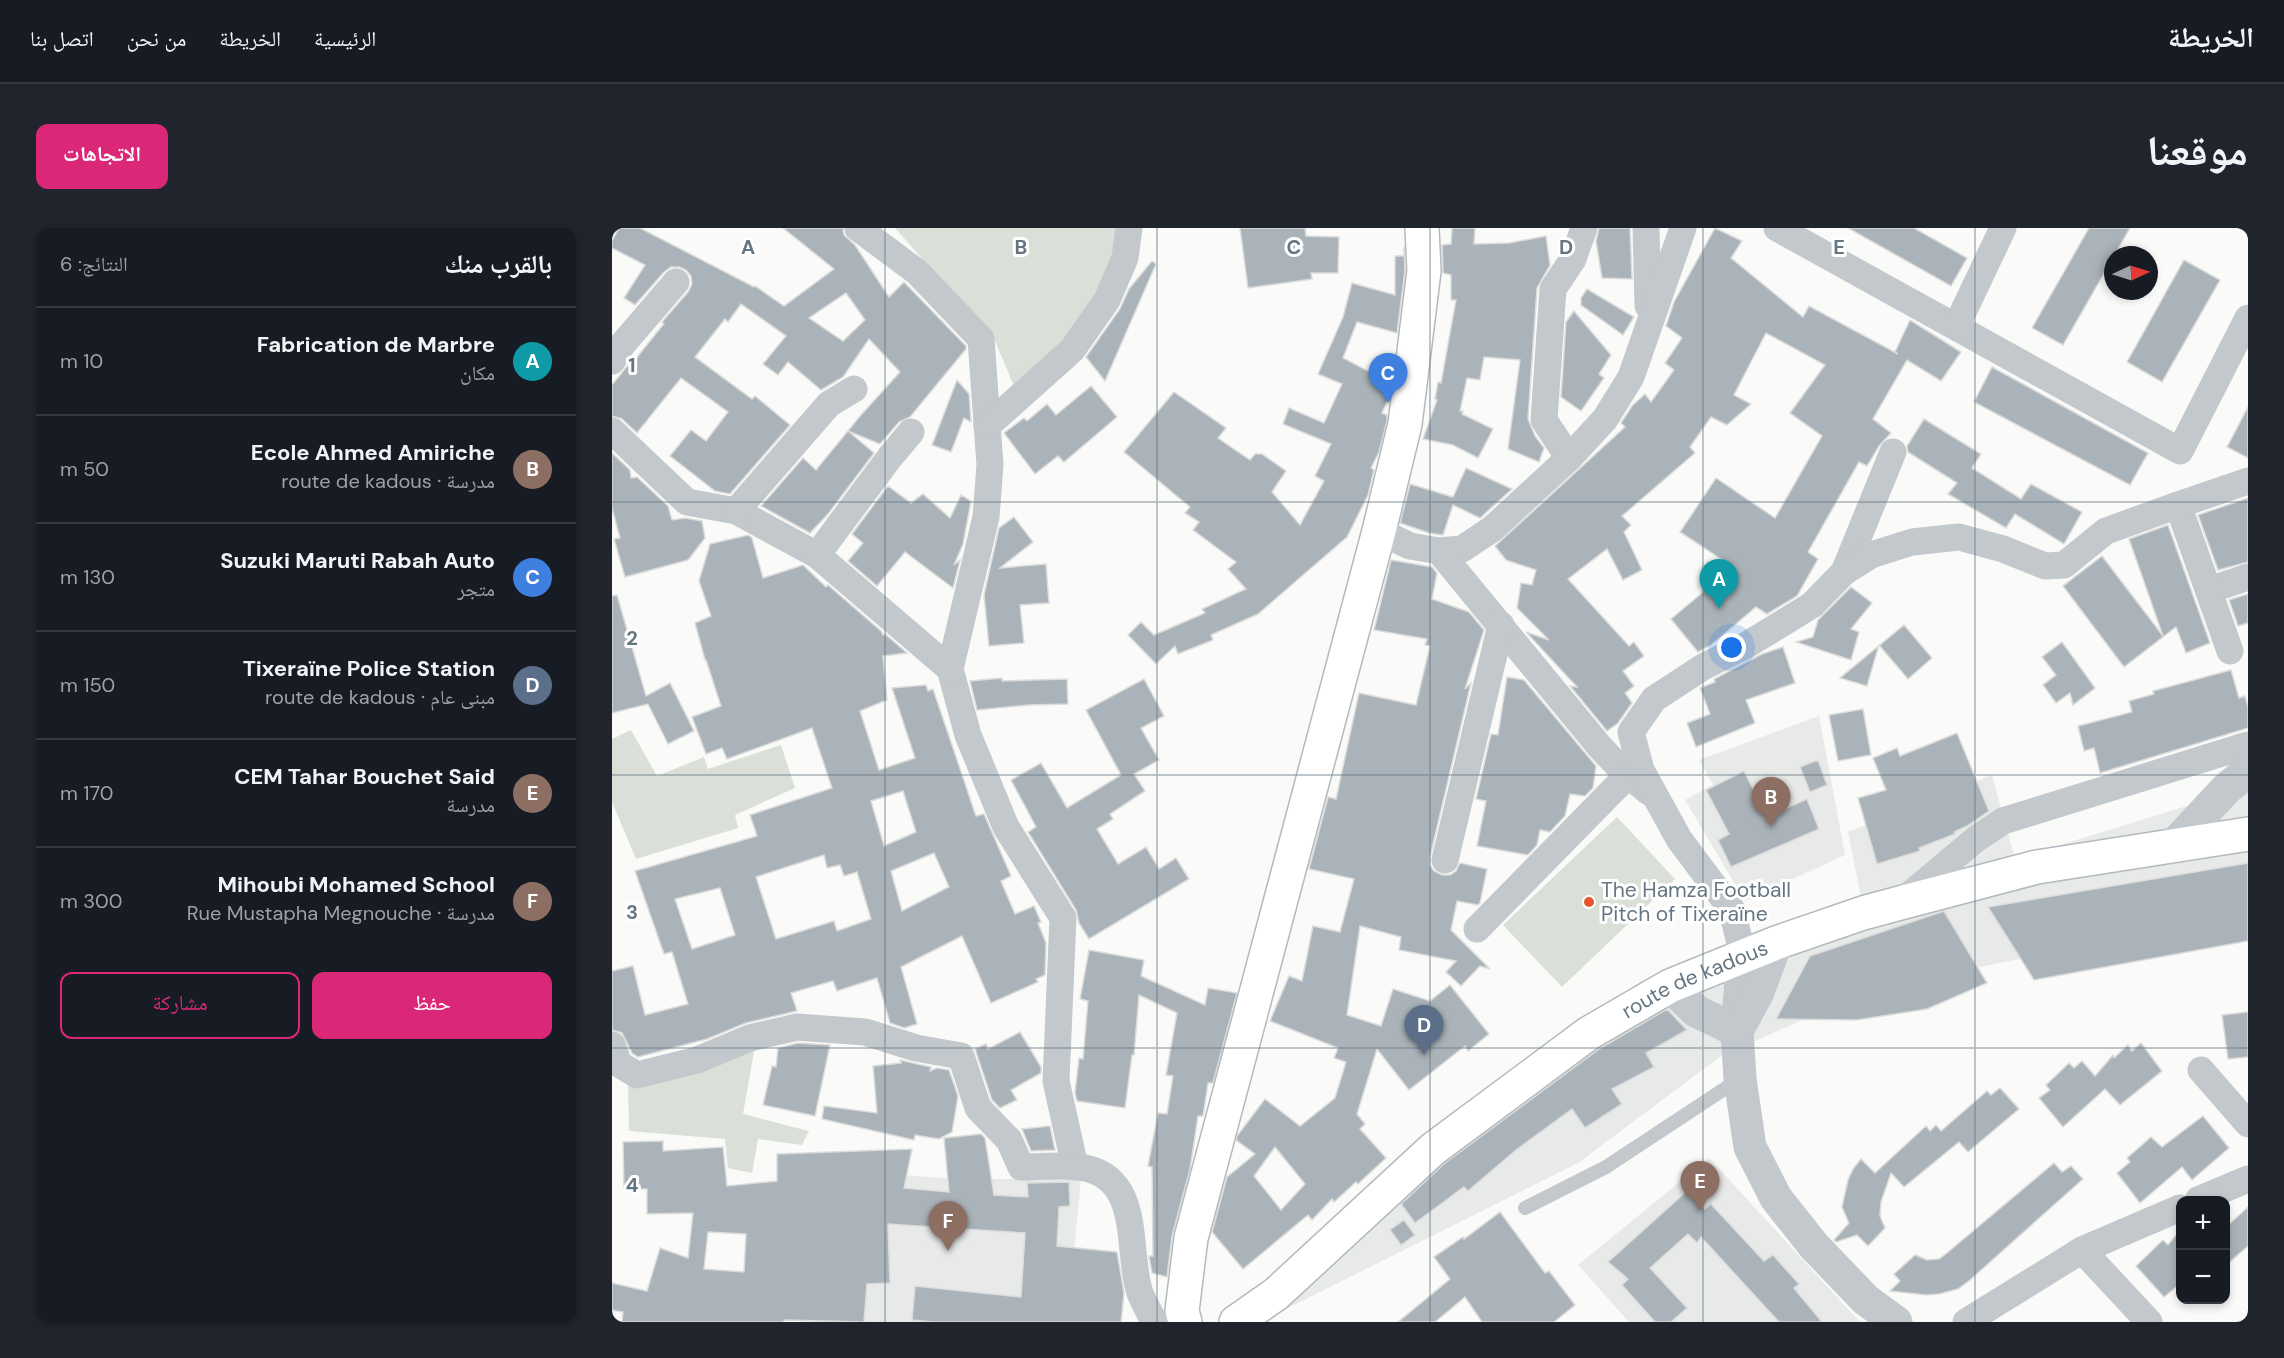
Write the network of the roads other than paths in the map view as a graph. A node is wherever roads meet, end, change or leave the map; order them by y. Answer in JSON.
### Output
{"nodes":[{"id":1,"x":858,"y":228,"type":"edge"},
{"id":2,"x":1130,"y":228,"type":"edge"},
{"id":3,"x":1422,"y":228,"type":"edge"},
{"id":4,"x":1584,"y":228,"type":"edge"},
{"id":5,"x":1646,"y":228,"type":"edge"},
{"id":6,"x":1683,"y":228,"type":"edge"},
{"id":7,"x":1777,"y":228,"type":"edge"},
{"id":8,"x":2003,"y":228,"type":"edge"},
{"id":9,"x":676,"y":282,"type":"dead end"},
{"id":10,"x":2248,"y":318,"type":"edge"},
{"id":11,"x":1648,"y":325,"type":"junction"},
{"id":12,"x":1956,"y":327,"type":"junction"},
{"id":13,"x":612,"y":361,"type":"edge"},
{"id":14,"x":854,"y":389,"type":"dead end"},
{"id":15,"x":987,"y":426,"type":"junction"},
{"id":16,"x":612,"y":430,"type":"edge"},
{"id":17,"x":911,"y":432,"type":"dead end"},
{"id":18,"x":1893,"y":452,"type":"dead end"},
{"id":19,"x":1569,"y":458,"type":"junction"},
{"id":20,"x":2248,"y":481,"type":"edge"},
{"id":21,"x":2178,"y":505,"type":"junction"},
{"id":22,"x":736,"y":511,"type":"junction"},
{"id":23,"x":1379,"y":531,"type":"junction"},
{"id":24,"x":1439,"y":551,"type":"junction"},
{"id":25,"x":817,"y":555,"type":"junction"},
{"id":26,"x":1844,"y":572,"type":"junction"},
{"id":27,"x":2248,"y":577,"type":"edge"},
{"id":28,"x":2209,"y":591,"type":"junction"},
{"id":29,"x":1501,"y":625,"type":"junction"},
{"id":30,"x":2230,"y":651,"type":"dead end"},
{"id":31,"x":950,"y":669,"type":"junction"},
{"id":32,"x":2248,"y":745,"type":"edge"},
{"id":33,"x":2248,"y":771,"type":"edge"},
{"id":34,"x":1628,"y":775,"type":"junction"},
{"id":35,"x":1657,"y":798,"type":"junction"},
{"id":36,"x":2248,"y":834,"type":"edge"},
{"id":37,"x":2173,"y":846,"type":"junction"},
{"id":38,"x":1444,"y":860,"type":"dead end"},
{"id":39,"x":1900,"y":903,"type":"junction"},
{"id":40,"x":1477,"y":929,"type":"dead end"},
{"id":41,"x":1776,"y":943,"type":"junction"},
{"id":42,"x":1743,"y":956,"type":"junction"},
{"id":43,"x":1670,"y":986,"type":"junction"},
{"id":44,"x":1737,"y":1031,"type":"junction"},
{"id":45,"x":612,"y":1045,"type":"edge"},
{"id":46,"x":2201,"y":1070,"type":"dead end"},
{"id":47,"x":1740,"y":1079,"type":"junction"},
{"id":48,"x":2248,"y":1124,"type":"edge"},
{"id":49,"x":1076,"y":1167,"type":"junction"},
{"id":50,"x":2248,"y":1179,"type":"edge"},
{"id":51,"x":2208,"y":1196,"type":"edge"},
{"id":52,"x":1525,"y":1208,"type":"dead end"},
{"id":53,"x":2176,"y":1210,"type":"edge"},
{"id":54,"x":2082,"y":1250,"type":"junction"},
{"id":55,"x":1154,"y":1322,"type":"edge"},
{"id":56,"x":1185,"y":1322,"type":"edge"},
{"id":57,"x":1236,"y":1322,"type":"edge"},
{"id":58,"x":1896,"y":1322,"type":"edge"},
{"id":59,"x":1966,"y":1322,"type":"edge"},
{"id":60,"x":2149,"y":1322,"type":"edge"}],
"edges":[{"from":1,"to":15,"type":"street"},
{"from":2,"to":15,"type":"street"},
{"from":3,"to":23,"type":"main road"},
{"from":4,"to":19,"type":"street"},
{"from":5,"to":11,"type":"street"},
{"from":6,"to":11,"type":"street"},
{"from":7,"to":12,"type":"street"},
{"from":8,"to":12,"type":"street"},
{"from":9,"to":13,"type":"street"},
{"from":10,"to":12,"type":"street"},
{"from":11,"to":19,"type":"street"},
{"from":14,"to":22,"type":"street"},
{"from":15,"to":31,"type":"street"},
{"from":16,"to":22,"type":"street"},
{"from":17,"to":25,"type":"street"},
{"from":18,"to":26,"type":"street"},
{"from":19,"to":24,"type":"street"},
{"from":20,"to":21,"type":"street"},
{"from":21,"to":26,"type":"street"},
{"from":21,"to":28,"type":"street"},
{"from":22,"to":25,"type":"street"},
{"from":23,"to":24,"type":"street"},
{"from":23,"to":56,"type":"main road"},
{"from":24,"to":29,"type":"street"},
{"from":25,"to":31,"type":"street"},
{"from":26,"to":35,"type":"street"},
{"from":27,"to":28,"type":"street"},
{"from":28,"to":30,"type":"street"},
{"from":29,"to":34,"type":"street"},
{"from":29,"to":38,"type":"street"},
{"from":31,"to":49,"type":"street"},
{"from":32,"to":39,"type":"street"},
{"from":33,"to":37,"type":"street"},
{"from":34,"to":35,"type":"street"},
{"from":34,"to":40,"type":"street"},
{"from":35,"to":42,"type":"street"},
{"from":36,"to":37,"type":"main road","name":"route de kadous"},
{"from":37,"to":39,"type":"main road","name":"route de kadous"},
{"from":39,"to":41,"type":"main road","name":"route de kadous"},
{"from":41,"to":42,"type":"main road","name":"route de kadous"},
{"from":41,"to":44,"type":"street"},
{"from":42,"to":43,"type":"main road","name":"route de kadous"},
{"from":42,"to":44,"type":"street"},
{"from":43,"to":44,"type":"street"},
{"from":43,"to":57,"type":"main road","name":"route de kadous"},
{"from":44,"to":47,"type":"street"},
{"from":45,"to":49,"type":"street"},
{"from":46,"to":48,"type":"street"},
{"from":47,"to":52,"type":"lane"},
{"from":47,"to":58,"type":"street"},
{"from":49,"to":55,"type":"street"},
{"from":50,"to":51,"type":"street"},
{"from":53,"to":54,"type":"street"},
{"from":54,"to":59,"type":"street"},
{"from":54,"to":60,"type":"street"}]}
